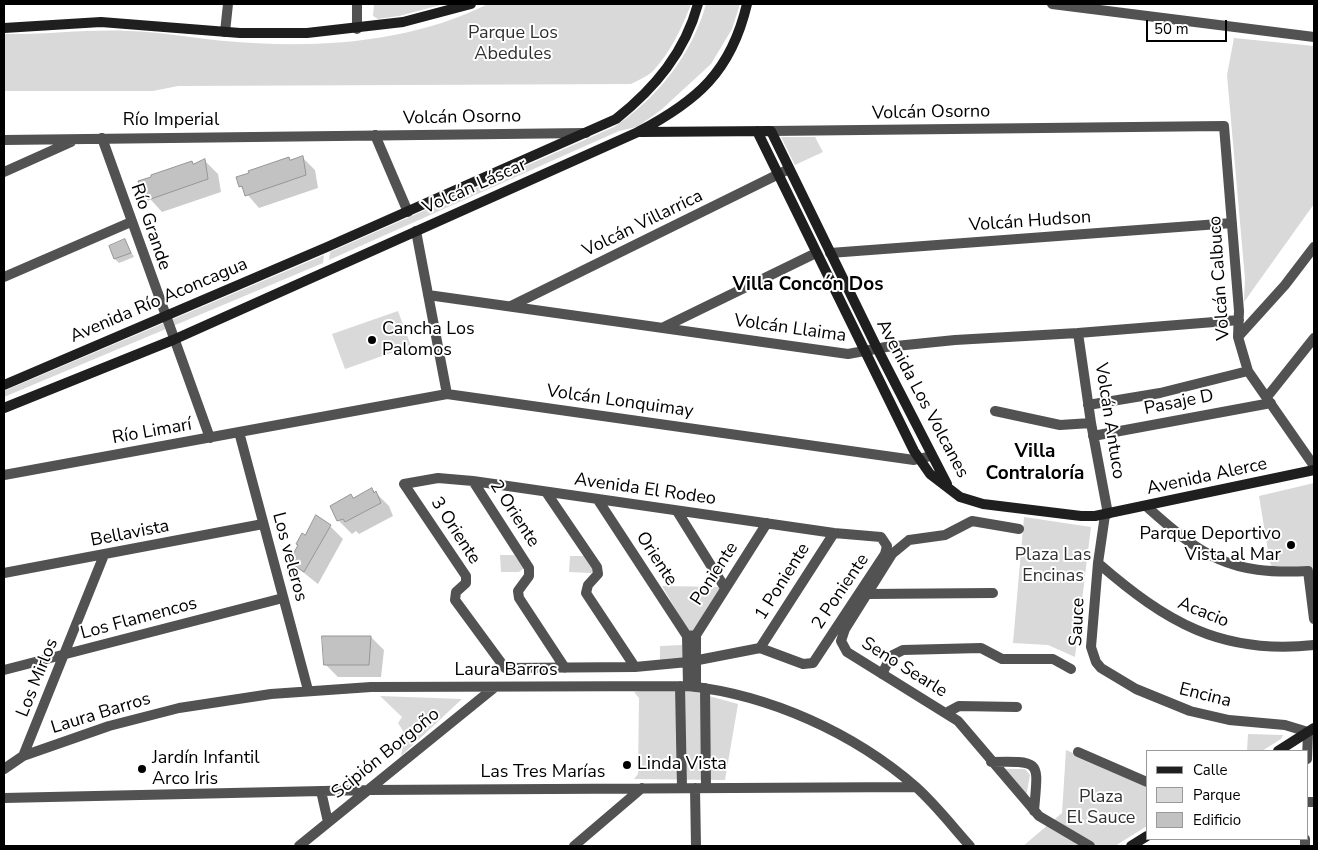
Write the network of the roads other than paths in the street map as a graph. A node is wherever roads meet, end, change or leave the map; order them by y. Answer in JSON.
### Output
{"nodes":[{"id":1,"x":228,"y":4,"type":"edge"},
{"id":2,"x":357,"y":4,"type":"edge"},
{"id":3,"x":471,"y":4,"type":"edge"},
{"id":4,"x":698,"y":4,"type":"edge"},
{"id":5,"x":747,"y":4,"type":"edge"},
{"id":6,"x":1052,"y":4,"type":"edge"},
{"id":7,"x":4,"y":28,"type":"edge"},
{"id":8,"x":357,"y":28,"type":"junction"},
{"id":9,"x":225,"y":32,"type":"junction"},
{"id":10,"x":1314,"y":37,"type":"edge"},
{"id":11,"x":1224,"y":126,"type":"joint"},
{"id":12,"x":757,"y":131,"type":"junction"},
{"id":13,"x":770,"y":131,"type":"junction"},
{"id":14,"x":638,"y":132,"type":"junction"},
{"id":15,"x":587,"y":133,"type":"junction"},
{"id":16,"x":338,"y":135,"type":"joint"},
{"id":17,"x":376,"y":135,"type":"junction"},
{"id":18,"x":102,"y":138,"type":"junction"},
{"id":19,"x":76,"y":139,"type":"junction"},
{"id":20,"x":4,"y":140,"type":"edge"},
{"id":21,"x":789,"y":169,"type":"junction"},
{"id":22,"x":4,"y":172,"type":"edge"},
{"id":23,"x":778,"y":175,"type":"junction"},
{"id":24,"x":408,"y":212,"type":"junction"},
{"id":25,"x":131,"y":222,"type":"junction"},
{"id":26,"x":1232,"y":223,"type":"junction"},
{"id":27,"x":416,"y":231,"type":"junction"},
{"id":28,"x":327,"y":247,"type":"joint"},
{"id":29,"x":1314,"y":247,"type":"edge"},
{"id":30,"x":816,"y":253,"type":"junction"},
{"id":31,"x":830,"y":254,"type":"junction"},
{"id":32,"x":4,"y":277,"type":"edge"},
{"id":33,"x":428,"y":295,"type":"junction"},
{"id":34,"x":510,"y":306,"type":"junction"},
{"id":35,"x":164,"y":316,"type":"junction"},
{"id":36,"x":1239,"y":320,"type":"junction"},
{"id":37,"x":663,"y":327,"type":"junction"},
{"id":38,"x":1078,"y":333,"type":"junction"},
{"id":39,"x":1238,"y":336,"type":"junction"},
{"id":40,"x":1314,"y":338,"type":"edge"},
{"id":41,"x":173,"y":340,"type":"junction"},
{"id":42,"x":877,"y":348,"type":"junction"},
{"id":43,"x":864,"y":351,"type":"junction"},
{"id":44,"x":1248,"y":371,"type":"junction"},
{"id":45,"x":4,"y":385,"type":"edge"},
{"id":46,"x":447,"y":394,"type":"junction"},
{"id":47,"x":1269,"y":400,"type":"junction"},
{"id":48,"x":1088,"y":405,"type":"junction"},
{"id":49,"x":4,"y":408,"type":"edge"},
{"id":50,"x":994,"y":411,"type":"dead end"},
{"id":51,"x":306,"y":419,"type":"joint"},
{"id":52,"x":1091,"y":423,"type":"junction"},
{"id":53,"x":239,"y":432,"type":"junction"},
{"id":54,"x":1093,"y":436,"type":"junction"},
{"id":55,"x":210,"y":438,"type":"junction"},
{"id":56,"x":931,"y":456,"type":"junction"},
{"id":57,"x":920,"y":459,"type":"junction"},
{"id":58,"x":1314,"y":468,"type":"edge"},
{"id":59,"x":4,"y":475,"type":"edge"},
{"id":60,"x":472,"y":481,"type":"junction"},
{"id":61,"x":404,"y":484,"type":"joint"},
{"id":62,"x":546,"y":492,"type":"junction"},
{"id":63,"x":953,"y":493,"type":"junction"},
{"id":64,"x":598,"y":500,"type":"junction"},
{"id":65,"x":1146,"y":506,"type":"junction"},
{"id":66,"x":677,"y":511,"type":"junction"},
{"id":67,"x":1107,"y":514,"type":"junction"},
{"id":68,"x":263,"y":524,"type":"junction"},
{"id":69,"x":768,"y":524,"type":"junction"},
{"id":70,"x":1019,"y":529,"type":"dead end"},
{"id":71,"x":834,"y":533,"type":"junction"},
{"id":72,"x":881,"y":537,"type":"joint"},
{"id":73,"x":104,"y":556,"type":"junction"},
{"id":74,"x":1098,"y":563,"type":"junction"},
{"id":75,"x":4,"y":573,"type":"edge"},
{"id":76,"x":725,"y":588,"type":"junction"},
{"id":77,"x":993,"y":593,"type":"dead end"},
{"id":78,"x":868,"y":594,"type":"junction"},
{"id":79,"x":283,"y":598,"type":"junction"},
{"id":80,"x":1314,"y":619,"type":"edge"},
{"id":81,"x":692,"y":636,"type":"junction"},
{"id":82,"x":1314,"y":645,"type":"edge"},
{"id":83,"x":760,"y":648,"type":"junction"},
{"id":84,"x":64,"y":656,"type":"junction"},
{"id":85,"x":692,"y":661,"type":"junction"},
{"id":86,"x":635,"y":667,"type":"junction"},
{"id":87,"x":565,"y":668,"type":"junction"},
{"id":88,"x":1101,"y":668,"type":"joint"},
{"id":89,"x":1071,"y":669,"type":"dead end"},
{"id":90,"x":4,"y":670,"type":"edge"},
{"id":91,"x":882,"y":674,"type":"junction"},
{"id":92,"x":495,"y":687,"type":"junction"},
{"id":93,"x":692,"y":687,"type":"junction"},
{"id":94,"x":308,"y":690,"type":"junction"},
{"id":95,"x":1016,"y":707,"type":"dead end"},
{"id":96,"x":946,"y":713,"type":"junction"},
{"id":97,"x":1311,"y":730,"type":"edge"},
{"id":98,"x":1280,"y":750,"type":"edge"},
{"id":99,"x":1078,"y":752,"type":"dead end"},
{"id":100,"x":1308,"y":752,"type":"edge"},
{"id":101,"x":23,"y":756,"type":"junction"},
{"id":102,"x":991,"y":762,"type":"junction"},
{"id":103,"x":4,"y":769,"type":"edge"},
{"id":104,"x":1146,"y":782,"type":"edge"},
{"id":105,"x":915,"y":787,"type":"junction"},
{"id":106,"x":642,"y":788,"type":"junction"},
{"id":107,"x":682,"y":788,"type":"junction"},
{"id":108,"x":700,"y":788,"type":"junction"},
{"id":109,"x":368,"y":790,"type":"junction"},
{"id":110,"x":321,"y":791,"type":"junction"},
{"id":111,"x":4,"y":798,"type":"edge"},
{"id":112,"x":1034,"y":811,"type":"junction"},
{"id":113,"x":328,"y":822,"type":"junction"},
{"id":114,"x":1146,"y":837,"type":"edge"},
{"id":115,"x":299,"y":846,"type":"edge"},
{"id":116,"x":574,"y":846,"type":"edge"},
{"id":117,"x":696,"y":846,"type":"edge"},
{"id":118,"x":970,"y":846,"type":"edge"},
{"id":119,"x":1090,"y":846,"type":"edge"},
{"id":120,"x":1131,"y":846,"type":"edge"}],
"edges":[{"from":1,"to":9,"type":"street"},
{"from":2,"to":8,"type":"street"},
{"from":3,"to":8,"type":"street"},
{"from":4,"to":15,"type":"street","name":"Volcán Láscar"},
{"from":5,"to":14,"type":"street","name":"Volcán Láscar"},
{"from":6,"to":10,"type":"street"},
{"from":7,"to":9,"type":"street"},
{"from":8,"to":9,"type":"street"},
{"from":11,"to":13,"type":"street","name":"Volcán Osorno"},
{"from":11,"to":26,"type":"street","name":"Volcán Calbuco"},
{"from":12,"to":13,"type":"street","name":"Volcán Osorno"},
{"from":12,"to":14,"type":"street","name":"Volcán Osorno"},
{"from":12,"to":23,"type":"street","name":"Avenida Los Volcanes"},
{"from":13,"to":21,"type":"street","name":"Avenida Los Volcanes"},
{"from":14,"to":27,"type":"street","name":"Volcán Láscar"},
{"from":15,"to":17,"type":"street","name":"Volcán Osorno"},
{"from":15,"to":24,"type":"street","name":"Volcán Láscar"},
{"from":16,"to":17,"type":"street","name":"Volcán Osorno"},
{"from":16,"to":18,"type":"street","name":"Río Imperial"},
{"from":17,"to":24,"type":"street"},
{"from":18,"to":19,"type":"street","name":"Río Imperial"},
{"from":18,"to":25,"type":"street","name":"Río Grande"},
{"from":19,"to":20,"type":"street","name":"Río Imperial"},
{"from":19,"to":22,"type":"street"},
{"from":21,"to":23,"type":"street","name":"Volcán Villarrica"},
{"from":21,"to":31,"type":"street","name":"Avenida Los Volcanes"},
{"from":23,"to":30,"type":"street","name":"Avenida Los Volcanes"},
{"from":23,"to":34,"type":"street","name":"Volcán Villarrica"},
{"from":24,"to":28,"type":"street","name":"Volcán Láscar"},
{"from":25,"to":32,"type":"street"},
{"from":25,"to":35,"type":"street","name":"Río Grande"},
{"from":26,"to":31,"type":"street","name":"Volcán Hudson"},
{"from":26,"to":36,"type":"street","name":"Volcán Calbuco"},
{"from":27,"to":33,"type":"street"},
{"from":27,"to":41,"type":"street","name":"Volcán Láscar"},
{"from":28,"to":35,"type":"street","name":"Avenida Río Aconcagua"},
{"from":29,"to":39,"type":"street"},
{"from":30,"to":37,"type":"street"},
{"from":30,"to":43,"type":"street","name":"Avenida Los Volcanes"},
{"from":31,"to":42,"type":"street","name":"Avenida Los Volcanes"},
{"from":33,"to":34,"type":"street","name":"Volcán Llaima"},
{"from":33,"to":46,"type":"street"},
{"from":34,"to":37,"type":"street","name":"Volcán Llaima"},
{"from":35,"to":41,"type":"street","name":"Río Grande"},
{"from":35,"to":45,"type":"street","name":"Avenida Río Aconcagua"},
{"from":36,"to":38,"type":"street","name":"Volcán Llaima"},
{"from":36,"to":39,"type":"street","name":"Volcán Calbuco"},
{"from":37,"to":43,"type":"street","name":"Volcán Llaima"},
{"from":38,"to":42,"type":"street","name":"Volcán Llaima"},
{"from":38,"to":48,"type":"street","name":"Volcán Antuco"},
{"from":39,"to":44,"type":"street","name":"Volcán Calbuco"},
{"from":40,"to":47,"type":"street"},
{"from":41,"to":49,"type":"street"},
{"from":41,"to":55,"type":"street","name":"Río Grande"},
{"from":42,"to":43,"type":"street","name":"Volcán Llaima"},
{"from":42,"to":56,"type":"street","name":"Avenida Los Volcanes"},
{"from":43,"to":57,"type":"street","name":"Avenida Los Volcanes"},
{"from":44,"to":47,"type":"street","name":"Volcán Calbuco"},
{"from":44,"to":48,"type":"street"},
{"from":46,"to":51,"type":"street","name":"Volcán Lonquimay"},
{"from":46,"to":57,"type":"street","name":"Volcán Lonquimay"},
{"from":47,"to":54,"type":"street","name":"Pasaje D"},
{"from":47,"to":58,"type":"street","name":"Volcán Calbuco"},
{"from":48,"to":52,"type":"street","name":"Volcán Antuco"},
{"from":50,"to":52,"type":"street"},
{"from":51,"to":53,"type":"street","name":"Río Limarí"},
{"from":52,"to":54,"type":"street","name":"Volcán Antuco"},
{"from":53,"to":55,"type":"street","name":"Río Limarí"},
{"from":53,"to":68,"type":"street","name":"Los veleros"},
{"from":54,"to":67,"type":"street","name":"Volcán Antuco"},
{"from":55,"to":59,"type":"street","name":"Río Limarí"},
{"from":56,"to":57,"type":"street","name":"Volcán Lonquimay"},
{"from":56,"to":63,"type":"street","name":"Avenida Los Volcanes"},
{"from":57,"to":63,"type":"street","name":"Avenida Los Volcanes"},
{"from":58,"to":65,"type":"street","name":"Avenida Alerce"},
{"from":60,"to":61,"type":"street","name":"Avenida El Rodeo"},
{"from":60,"to":62,"type":"street","name":"Avenida El Rodeo"},
{"from":60,"to":87,"type":"street","name":"2 Oriente"},
{"from":61,"to":87,"type":"street","name":"3 Oriente"},
{"from":62,"to":64,"type":"street","name":"Avenida El Rodeo"},
{"from":62,"to":86,"type":"street"},
{"from":63,"to":67,"type":"street","name":"Avenida Los Volcanes"},
{"from":64,"to":66,"type":"street","name":"Avenida El Rodeo"},
{"from":64,"to":81,"type":"street","name":"Oriente"},
{"from":65,"to":67,"type":"street","name":"Avenida Alerce"},
{"from":65,"to":80,"type":"street"},
{"from":66,"to":69,"type":"street","name":"Avenida El Rodeo"},
{"from":66,"to":76,"type":"street"},
{"from":67,"to":74,"type":"street","name":"Sauce"},
{"from":68,"to":73,"type":"street","name":"Bellavista"},
{"from":68,"to":79,"type":"street","name":"Los veleros"},
{"from":69,"to":71,"type":"street","name":"Avenida El Rodeo"},
{"from":69,"to":76,"type":"street","name":"Poniente"},
{"from":70,"to":78,"type":"street","name":"Seno Searle"},
{"from":71,"to":72,"type":"street","name":"Avenida El Rodeo"},
{"from":71,"to":83,"type":"street","name":"1 Poniente"},
{"from":72,"to":83,"type":"street","name":"2 Poniente"},
{"from":73,"to":75,"type":"street","name":"Bellavista"},
{"from":73,"to":84,"type":"street","name":"Los Mirlos"},
{"from":74,"to":82,"type":"street","name":"Acacio"},
{"from":74,"to":88,"type":"street","name":"Sauce"},
{"from":76,"to":81,"type":"street","name":"Poniente"},
{"from":77,"to":78,"type":"street"},
{"from":78,"to":91,"type":"street","name":"Seno Searle"},
{"from":79,"to":84,"type":"street","name":"Los Flamencos"},
{"from":79,"to":94,"type":"street","name":"Los veleros"},
{"from":81,"to":85,"type":"street"},
{"from":83,"to":85,"type":"street"},
{"from":84,"to":90,"type":"street","name":"Los Flamencos"},
{"from":84,"to":101,"type":"street","name":"Los Mirlos"},
{"from":85,"to":86,"type":"street"},
{"from":85,"to":93,"type":"street"},
{"from":86,"to":87,"type":"street"},
{"from":88,"to":97,"type":"street","name":"Encina"},
{"from":89,"to":91,"type":"street"},
{"from":91,"to":96,"type":"street","name":"Seno Searle"},
{"from":92,"to":93,"type":"street","name":"Laura Barros"},
{"from":92,"to":94,"type":"street","name":"Laura Barros"},
{"from":92,"to":109,"type":"street","name":"Scipión Borgoño"},
{"from":93,"to":105,"type":"street","name":"Laura Barros"},
{"from":93,"to":107,"type":"street"},
{"from":93,"to":108,"type":"street"},
{"from":94,"to":101,"type":"street","name":"Laura Barros"},
{"from":95,"to":96,"type":"street"},
{"from":96,"to":102,"type":"street","name":"Seno Searle"},
{"from":97,"to":98,"type":"street"},
{"from":97,"to":100,"type":"street"},
{"from":99,"to":104,"type":"street"},
{"from":101,"to":103,"type":"street","name":"Laura Barros"},
{"from":102,"to":112,"type":"street","name":"Seno Searle"},
{"from":102,"to":112,"type":"street"},
{"from":105,"to":108,"type":"street","name":"Las Tres Marías"},
{"from":105,"to":118,"type":"street","name":"Laura Barros"},
{"from":106,"to":107,"type":"street","name":"Las Tres Marías"},
{"from":106,"to":109,"type":"street","name":"Las Tres Marías"},
{"from":106,"to":116,"type":"street"},
{"from":107,"to":108,"type":"street","name":"Las Tres Marías"},
{"from":108,"to":117,"type":"street"},
{"from":109,"to":110,"type":"street","name":"Las Tres Marías"},
{"from":109,"to":113,"type":"street","name":"Scipión Borgoño"},
{"from":110,"to":111,"type":"street","name":"Las Tres Marías"},
{"from":110,"to":113,"type":"street"},
{"from":112,"to":119,"type":"street","name":"Seno Searle"},
{"from":113,"to":115,"type":"street","name":"Scipión Borgoño"},
{"from":114,"to":120,"type":"street"}]}
